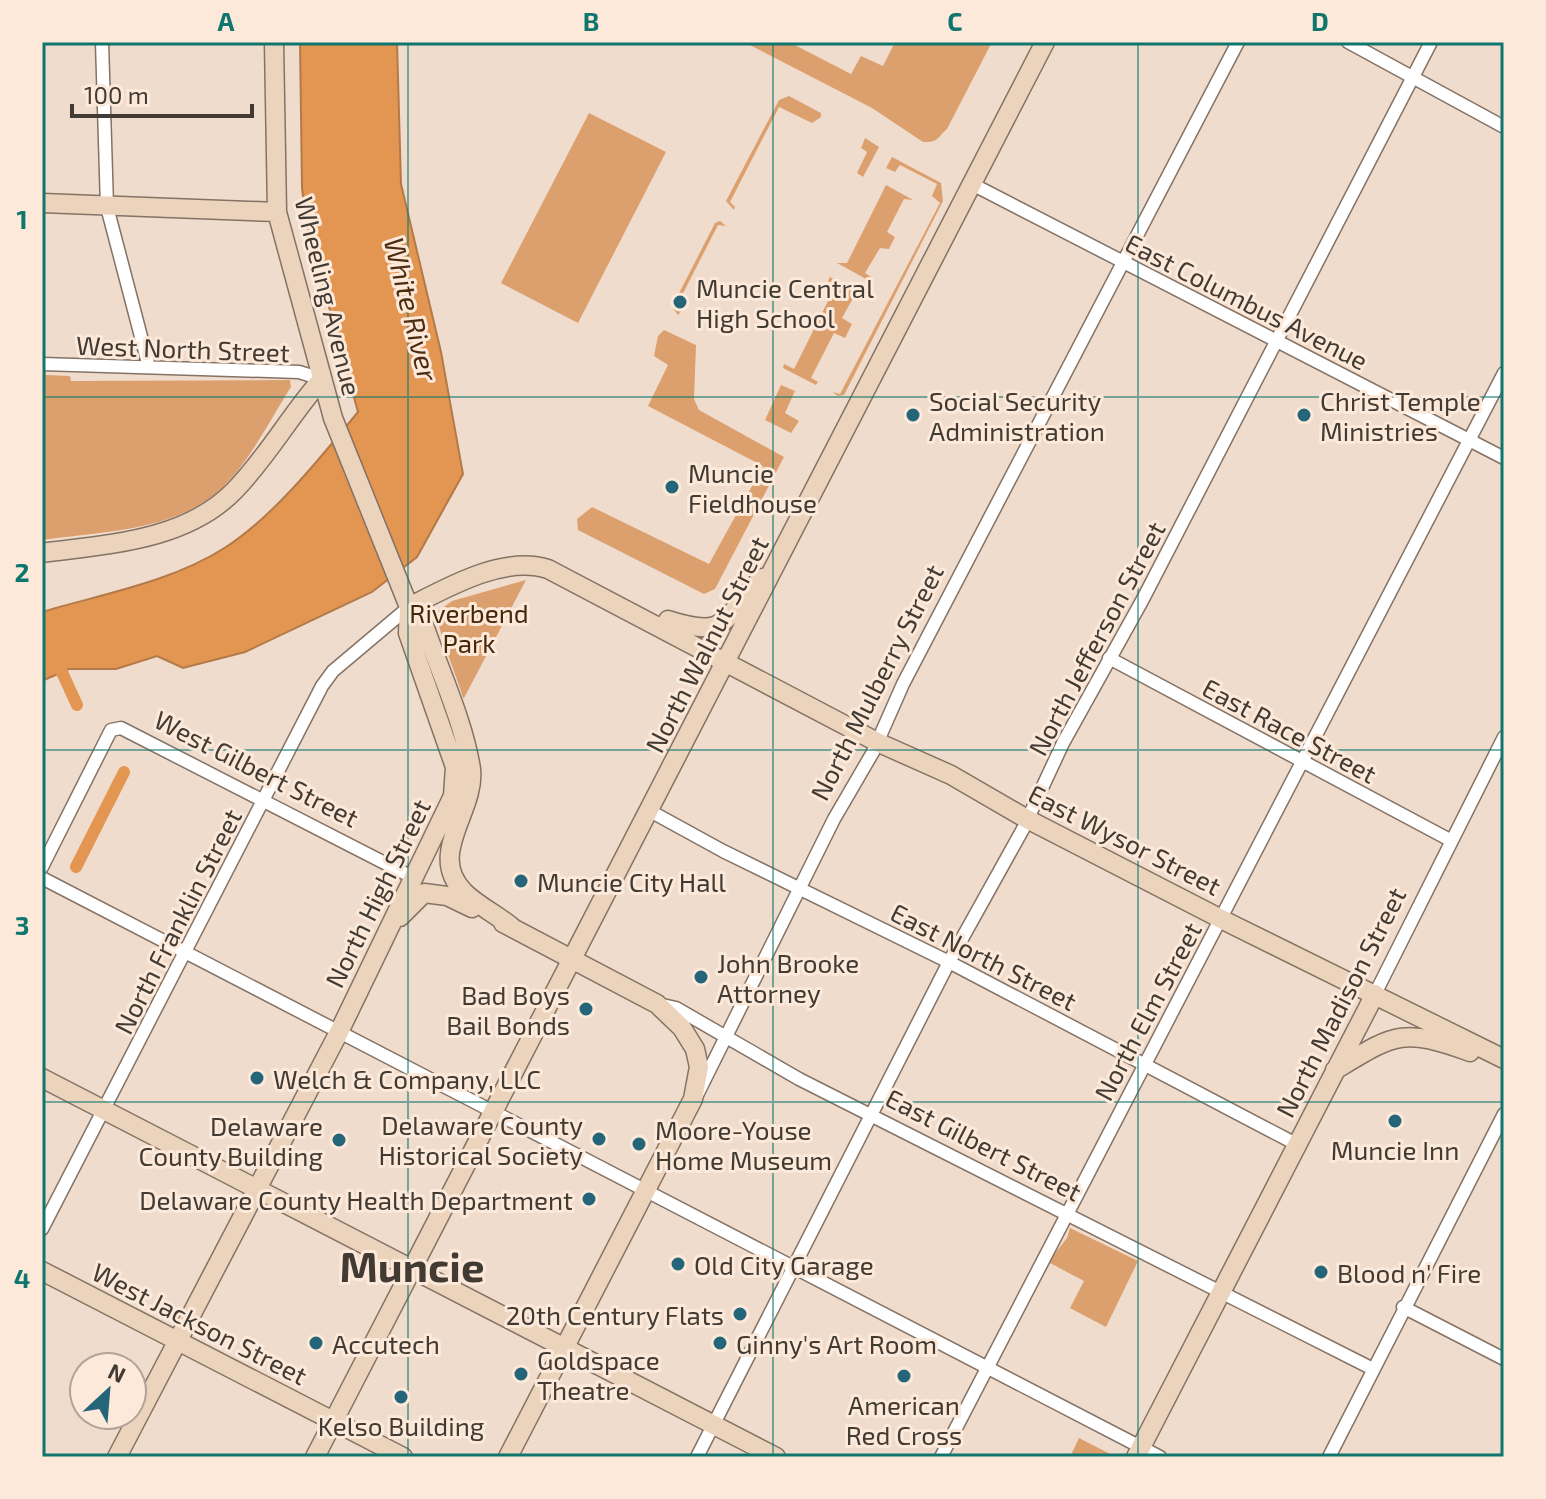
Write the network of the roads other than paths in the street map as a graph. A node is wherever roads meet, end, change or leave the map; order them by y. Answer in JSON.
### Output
{"nodes":[{"id":1,"x":102,"y":42,"type":"edge"},
{"id":2,"x":274,"y":42,"type":"edge"},
{"id":3,"x":1045,"y":42,"type":"edge"},
{"id":4,"x":1238,"y":42,"type":"edge"},
{"id":5,"x":1348,"y":42,"type":"edge"},
{"id":6,"x":1431,"y":42,"type":"edge"},
{"id":7,"x":1413,"y":76,"type":"junction"},
{"id":8,"x":1504,"y":127,"type":"edge"},
{"id":9,"x":970,"y":183,"type":"junction"},
{"id":10,"x":42,"y":203,"type":"edge"},
{"id":11,"x":107,"y":207,"type":"junction"},
{"id":12,"x":277,"y":212,"type":"junction"},
{"id":13,"x":1126,"y":262,"type":"junction"},
{"id":14,"x":1278,"y":341,"type":"junction"},
{"id":15,"x":42,"y":364,"type":"edge"},
{"id":16,"x":149,"y":367,"type":"junction"},
{"id":17,"x":1504,"y":373,"type":"edge"},
{"id":18,"x":322,"y":379,"type":"junction"},
{"id":19,"x":1469,"y":440,"type":"junction"},
{"id":20,"x":1504,"y":458,"type":"edge"},
{"id":21,"x":367,"y":501,"type":"joint"},
{"id":22,"x":42,"y":553,"type":"edge"},
{"id":23,"x":775,"y":565,"type":"junction"},
{"id":24,"x":409,"y":607,"type":"junction"},
{"id":25,"x":631,"y":612,"type":"junction"},
{"id":26,"x":1109,"y":658,"type":"junction"},
{"id":27,"x":726,"y":660,"type":"junction"},
{"id":28,"x":1504,"y":737,"type":"edge"},
{"id":29,"x":877,"y":742,"type":"junction"},
{"id":30,"x":1301,"y":761,"type":"junction"},
{"id":31,"x":264,"y":800,"type":"junction"},
{"id":32,"x":650,"y":811,"type":"junction"},
{"id":33,"x":1027,"y":819,"type":"junction"},
{"id":34,"x":1450,"y":840,"type":"junction"},
{"id":35,"x":42,"y":867,"type":"edge"},
{"id":36,"x":412,"y":877,"type":"junction"},
{"id":37,"x":42,"y":878,"type":"edge"},
{"id":38,"x":800,"y":890,"type":"junction"},
{"id":39,"x":1221,"y":918,"type":"junction"},
{"id":40,"x":392,"y":925,"type":"junction"},
{"id":41,"x":513,"y":928,"type":"junction"},
{"id":42,"x":185,"y":951,"type":"junction"},
{"id":43,"x":573,"y":960,"type":"junction"},
{"id":44,"x":949,"y":962,"type":"junction"},
{"id":45,"x":1375,"y":994,"type":"junction"},
{"id":46,"x":657,"y":1004,"type":"junction"},
{"id":47,"x":338,"y":1034,"type":"junction"},
{"id":48,"x":727,"y":1036,"type":"junction"},
{"id":49,"x":1504,"y":1059,"type":"edge"},
{"id":50,"x":1143,"y":1063,"type":"junction"},
{"id":51,"x":1333,"y":1071,"type":"junction"},
{"id":52,"x":42,"y":1078,"type":"edge"},
{"id":53,"x":693,"y":1099,"type":"junction"},
{"id":54,"x":104,"y":1110,"type":"junction"},
{"id":55,"x":494,"y":1114,"type":"junction"},
{"id":56,"x":1504,"y":1114,"type":"edge"},
{"id":57,"x":872,"y":1115,"type":"junction"},
{"id":58,"x":1296,"y":1144,"type":"junction"},
{"id":59,"x":257,"y":1188,"type":"junction"},
{"id":60,"x":645,"y":1192,"type":"junction"},
{"id":61,"x":1066,"y":1215,"type":"junction"},
{"id":62,"x":42,"y":1229,"type":"edge"},
{"id":63,"x":413,"y":1269,"type":"junction"},
{"id":64,"x":794,"y":1269,"type":"junction"},
{"id":65,"x":42,"y":1271,"type":"edge"},
{"id":66,"x":1221,"y":1290,"type":"junction"},
{"id":67,"x":1403,"y":1307,"type":"junction"},
{"id":68,"x":179,"y":1340,"type":"junction"},
{"id":69,"x":564,"y":1348,"type":"junction"},
{"id":70,"x":1504,"y":1359,"type":"edge"},
{"id":71,"x":987,"y":1368,"type":"junction"},
{"id":72,"x":1373,"y":1369,"type":"junction"},
{"id":73,"x":333,"y":1422,"type":"junction"},
{"id":74,"x":714,"y":1425,"type":"junction"},
{"id":75,"x":1139,"y":1452,"type":"edge"},
{"id":76,"x":117,"y":1457,"type":"edge"},
{"id":77,"x":315,"y":1457,"type":"edge"},
{"id":78,"x":403,"y":1457,"type":"edge"},
{"id":79,"x":508,"y":1457,"type":"edge"},
{"id":80,"x":697,"y":1457,"type":"edge"},
{"id":81,"x":776,"y":1457,"type":"edge"},
{"id":82,"x":941,"y":1457,"type":"edge"},
{"id":83,"x":1160,"y":1457,"type":"edge"},
{"id":84,"x":1329,"y":1457,"type":"edge"}],
"edges":[{"from":1,"to":11,"type":"street"},
{"from":2,"to":12,"type":"main road","name":"Wheeling Avenue"},
{"from":3,"to":9,"type":"main road","name":"North Walnut Street"},
{"from":4,"to":13,"type":"street","name":"North Mulberry Street"},
{"from":5,"to":7,"type":"street"},
{"from":6,"to":7,"type":"street","name":"North Jefferson Street"},
{"from":7,"to":8,"type":"street"},
{"from":7,"to":14,"type":"street","name":"North Jefferson Street"},
{"from":9,"to":13,"type":"street","name":"East Columbus Avenue"},
{"from":9,"to":23,"type":"main road","name":"North Walnut Street"},
{"from":10,"to":11,"type":"main road"},
{"from":11,"to":12,"type":"main road"},
{"from":11,"to":16,"type":"street"},
{"from":12,"to":18,"type":"main road","name":"Wheeling Avenue"},
{"from":13,"to":14,"type":"street","name":"East Columbus Avenue"},
{"from":13,"to":29,"type":"street","name":"North Mulberry Street"},
{"from":14,"to":19,"type":"street","name":"East Columbus Avenue"},
{"from":14,"to":26,"type":"street","name":"North Jefferson Street"},
{"from":15,"to":16,"type":"street","name":"West North Street"},
{"from":16,"to":18,"type":"street","name":"West North Street"},
{"from":17,"to":19,"type":"street","name":"North Elm Street"},
{"from":18,"to":21,"type":"main road","name":"Wheeling Avenue"},
{"from":18,"to":22,"type":"main road"},
{"from":19,"to":20,"type":"street","name":"East Columbus Avenue"},
{"from":19,"to":30,"type":"street","name":"North Elm Street"},
{"from":21,"to":24,"type":"main road","name":"North High Street"},
{"from":23,"to":25,"type":"main road"},
{"from":23,"to":27,"type":"main road","name":"North Walnut Street"},
{"from":24,"to":25,"type":"main road"},
{"from":24,"to":31,"type":"street","name":"North Franklin Street"},
{"from":24,"to":36,"type":"main road","name":"North High Street"},
{"from":24,"to":41,"type":"main road","name":"North High Street"},
{"from":25,"to":27,"type":"main road","name":"East Wysor Street"},
{"from":26,"to":30,"type":"street","name":"East Race Street"},
{"from":26,"to":33,"type":"street","name":"North Jefferson Street"},
{"from":27,"to":29,"type":"main road","name":"East Wysor Street"},
{"from":27,"to":32,"type":"main road","name":"North Walnut Street"},
{"from":28,"to":34,"type":"street","name":"North Madison Street"},
{"from":29,"to":33,"type":"main road","name":"East Wysor Street"},
{"from":29,"to":38,"type":"street","name":"North Mulberry Street"},
{"from":30,"to":34,"type":"street","name":"East Race Street"},
{"from":30,"to":39,"type":"street","name":"North Elm Street"},
{"from":31,"to":35,"type":"street","name":"West Gilbert Street"},
{"from":31,"to":36,"type":"street","name":"West Gilbert Street"},
{"from":31,"to":42,"type":"street","name":"North Franklin Street"},
{"from":32,"to":38,"type":"street","name":"East North Street"},
{"from":32,"to":43,"type":"main road","name":"North Walnut Street"},
{"from":33,"to":39,"type":"main road","name":"East Wysor Street"},
{"from":33,"to":44,"type":"street","name":"North Jefferson Street"},
{"from":34,"to":45,"type":"street","name":"North Madison Street"},
{"from":36,"to":40,"type":"main road","name":"North High Street"},
{"from":37,"to":42,"type":"street"},
{"from":38,"to":44,"type":"street","name":"East North Street"},
{"from":38,"to":48,"type":"street","name":"North Mulberry Street"},
{"from":39,"to":45,"type":"main road","name":"East Wysor Street"},
{"from":39,"to":50,"type":"street","name":"North Elm Street"},
{"from":40,"to":41,"type":"main road"},
{"from":40,"to":47,"type":"main road","name":"North High Street"},
{"from":41,"to":43,"type":"main road"},
{"from":42,"to":47,"type":"street"},
{"from":42,"to":54,"type":"street","name":"North Franklin Street"},
{"from":43,"to":46,"type":"main road","name":"East Gilbert Street"},
{"from":43,"to":55,"type":"main road","name":"North Walnut Street"},
{"from":44,"to":50,"type":"street","name":"East North Street"},
{"from":44,"to":57,"type":"street","name":"North Jefferson Street"},
{"from":45,"to":49,"type":"main road","name":"East Wysor Street"},
{"from":45,"to":51,"type":"main road","name":"North Madison Street"},
{"from":46,"to":48,"type":"street","name":"East Gilbert Street"},
{"from":46,"to":53,"type":"main road"},
{"from":47,"to":55,"type":"street"},
{"from":47,"to":59,"type":"main road","name":"North High Street"},
{"from":48,"to":53,"type":"street","name":"North Mulberry Street"},
{"from":48,"to":57,"type":"street","name":"East Gilbert Street"},
{"from":49,"to":51,"type":"main road"},
{"from":50,"to":58,"type":"street","name":"East North Street"},
{"from":50,"to":61,"type":"street","name":"North Elm Street"},
{"from":51,"to":58,"type":"main road","name":"North Madison Street"},
{"from":52,"to":54,"type":"main road"},
{"from":53,"to":60,"type":"main road","name":"North Mulberry Street"},
{"from":54,"to":59,"type":"main road"},
{"from":54,"to":62,"type":"street","name":"North Franklin Street"},
{"from":55,"to":60,"type":"street"},
{"from":55,"to":63,"type":"main road","name":"North Walnut Street"},
{"from":56,"to":67,"type":"street"},
{"from":57,"to":61,"type":"street","name":"East Gilbert Street"},
{"from":57,"to":64,"type":"street","name":"North Jefferson Street"},
{"from":58,"to":66,"type":"main road","name":"North Madison Street"},
{"from":59,"to":63,"type":"main road"},
{"from":59,"to":68,"type":"main road","name":"North High Street"},
{"from":60,"to":64,"type":"street"},
{"from":60,"to":69,"type":"main road","name":"North Mulberry Street"},
{"from":61,"to":66,"type":"street","name":"East Gilbert Street"},
{"from":61,"to":71,"type":"street","name":"North Elm Street"},
{"from":63,"to":69,"type":"main road"},
{"from":63,"to":73,"type":"main road","name":"North Walnut Street"},
{"from":64,"to":71,"type":"street"},
{"from":64,"to":74,"type":"street","name":"North Jefferson Street"},
{"from":65,"to":68,"type":"main road","name":"West Jackson Street"},
{"from":66,"to":72,"type":"street","name":"East Gilbert Street"},
{"from":66,"to":75,"type":"main road","name":"North Madison Street"},
{"from":67,"to":70,"type":"street"},
{"from":67,"to":72,"type":"street"},
{"from":68,"to":73,"type":"main road","name":"West Jackson Street"},
{"from":68,"to":76,"type":"main road","name":"North High Street"},
{"from":69,"to":74,"type":"main road"},
{"from":69,"to":79,"type":"main road","name":"North Mulberry Street"},
{"from":71,"to":75,"type":"street"},
{"from":71,"to":82,"type":"street","name":"North Elm Street"},
{"from":72,"to":84,"type":"street"},
{"from":73,"to":77,"type":"main road","name":"North Walnut Street"},
{"from":73,"to":78,"type":"main road","name":"West Jackson Street"},
{"from":74,"to":80,"type":"street","name":"North Jefferson Street"},
{"from":74,"to":81,"type":"main road"},
{"from":75,"to":83,"type":"street"}]}
